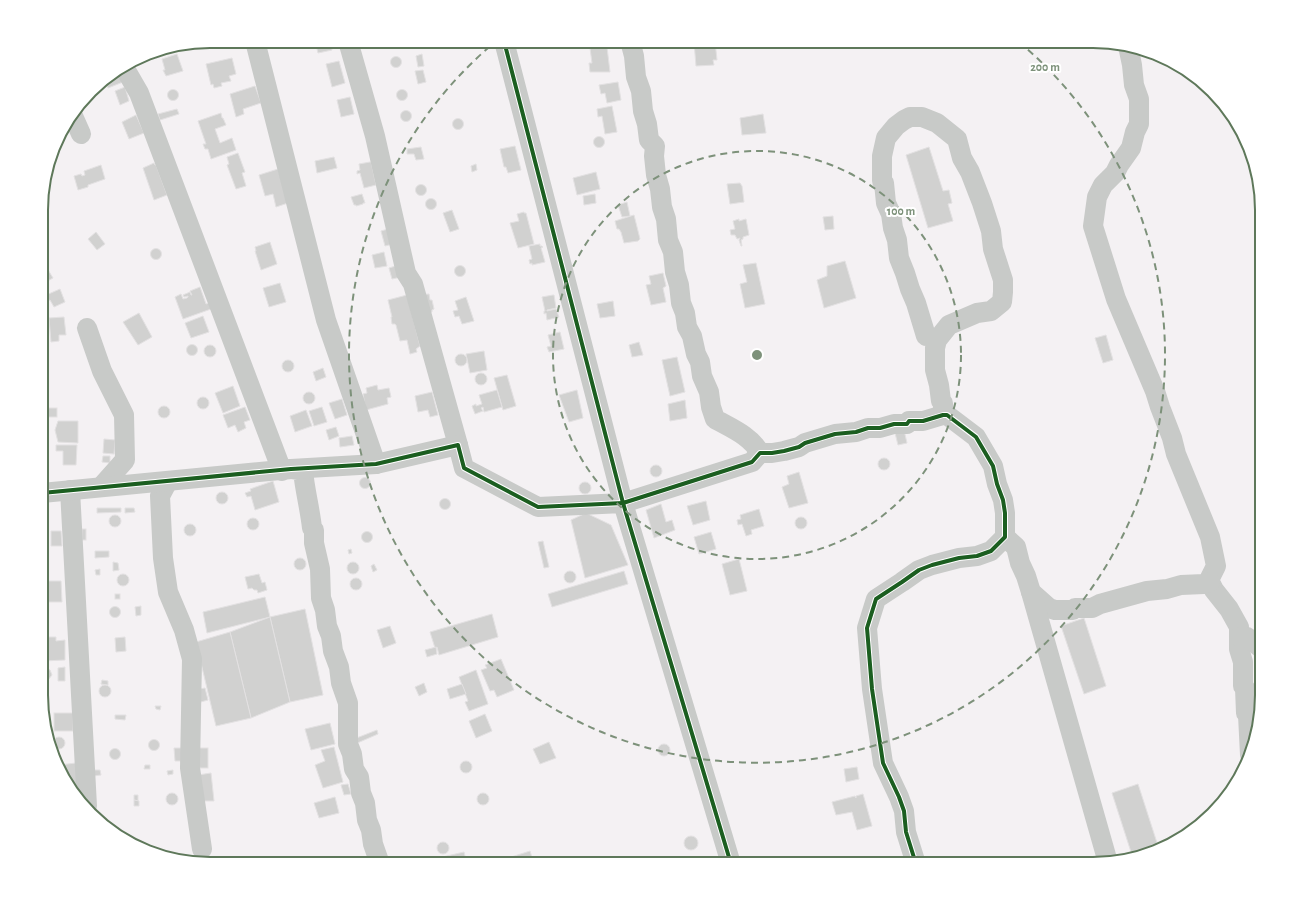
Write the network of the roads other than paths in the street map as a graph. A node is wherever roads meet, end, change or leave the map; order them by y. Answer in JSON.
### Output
{"nodes":[{"id":1,"x":257,"y":48,"type":"edge"},
{"id":2,"x":350,"y":48,"type":"edge"},
{"id":3,"x":506,"y":48,"type":"edge"},
{"id":4,"x":632,"y":48,"type":"edge"},
{"id":5,"x":1129,"y":52,"type":"edge"},
{"id":6,"x":127,"y":71,"type":"edge"},
{"id":7,"x":75,"y":120,"type":"edge"},
{"id":8,"x":81,"y":134,"type":"dead end"},
{"id":9,"x":87,"y":328,"type":"dead end"},
{"id":10,"x":926,"y":336,"type":"dead end"},
{"id":11,"x":943,"y":415,"type":"junction"},
{"id":12,"x":458,"y":445,"type":"junction"},
{"id":13,"x":760,"y":453,"type":"junction"},
{"id":14,"x":376,"y":464,"type":"junction"},
{"id":15,"x":286,"y":470,"type":"junction"},
{"id":16,"x":168,"y":481,"type":"junction"},
{"id":17,"x":101,"y":487,"type":"junction"},
{"id":18,"x":70,"y":490,"type":"junction"},
{"id":19,"x":48,"y":492,"type":"edge"},
{"id":20,"x":623,"y":502,"type":"junction"},
{"id":21,"x":1006,"y":537,"type":"junction"},
{"id":22,"x":1210,"y":582,"type":"junction"},
{"id":23,"x":1030,"y":592,"type":"junction"},
{"id":24,"x":1239,"y":637,"type":"junction"},
{"id":25,"x":1255,"y":643,"type":"edge"},
{"id":26,"x":1249,"y":737,"type":"edge"},
{"id":27,"x":86,"y":799,"type":"edge"},
{"id":28,"x":202,"y":849,"type":"dead end"},
{"id":29,"x":378,"y":857,"type":"edge"},
{"id":30,"x":729,"y":857,"type":"edge"},
{"id":31,"x":914,"y":857,"type":"edge"},
{"id":32,"x":1106,"y":857,"type":"edge"}],
"edges":[{"from":1,"to":14,"type":"street"},
{"from":2,"to":12,"type":"street"},
{"from":3,"to":20,"type":"street"},
{"from":4,"to":13,"type":"street"},
{"from":5,"to":22,"type":"street"},
{"from":6,"to":15,"type":"street"},
{"from":7,"to":8,"type":"street"},
{"from":9,"to":17,"type":"street"},
{"from":10,"to":11,"type":"street"},
{"from":11,"to":13,"type":"street"},
{"from":11,"to":21,"type":"street"},
{"from":12,"to":14,"type":"street"},
{"from":12,"to":20,"type":"street"},
{"from":13,"to":20,"type":"street"},
{"from":14,"to":15,"type":"street"},
{"from":15,"to":16,"type":"street"},
{"from":15,"to":29,"type":"street"},
{"from":16,"to":17,"type":"street"},
{"from":16,"to":28,"type":"street"},
{"from":17,"to":18,"type":"street"},
{"from":18,"to":19,"type":"street"},
{"from":18,"to":27,"type":"street"},
{"from":20,"to":30,"type":"street"},
{"from":21,"to":23,"type":"street"},
{"from":21,"to":31,"type":"street"},
{"from":22,"to":23,"type":"street"},
{"from":22,"to":24,"type":"street"},
{"from":23,"to":32,"type":"street"},
{"from":24,"to":25,"type":"street"},
{"from":24,"to":26,"type":"street"}]}
